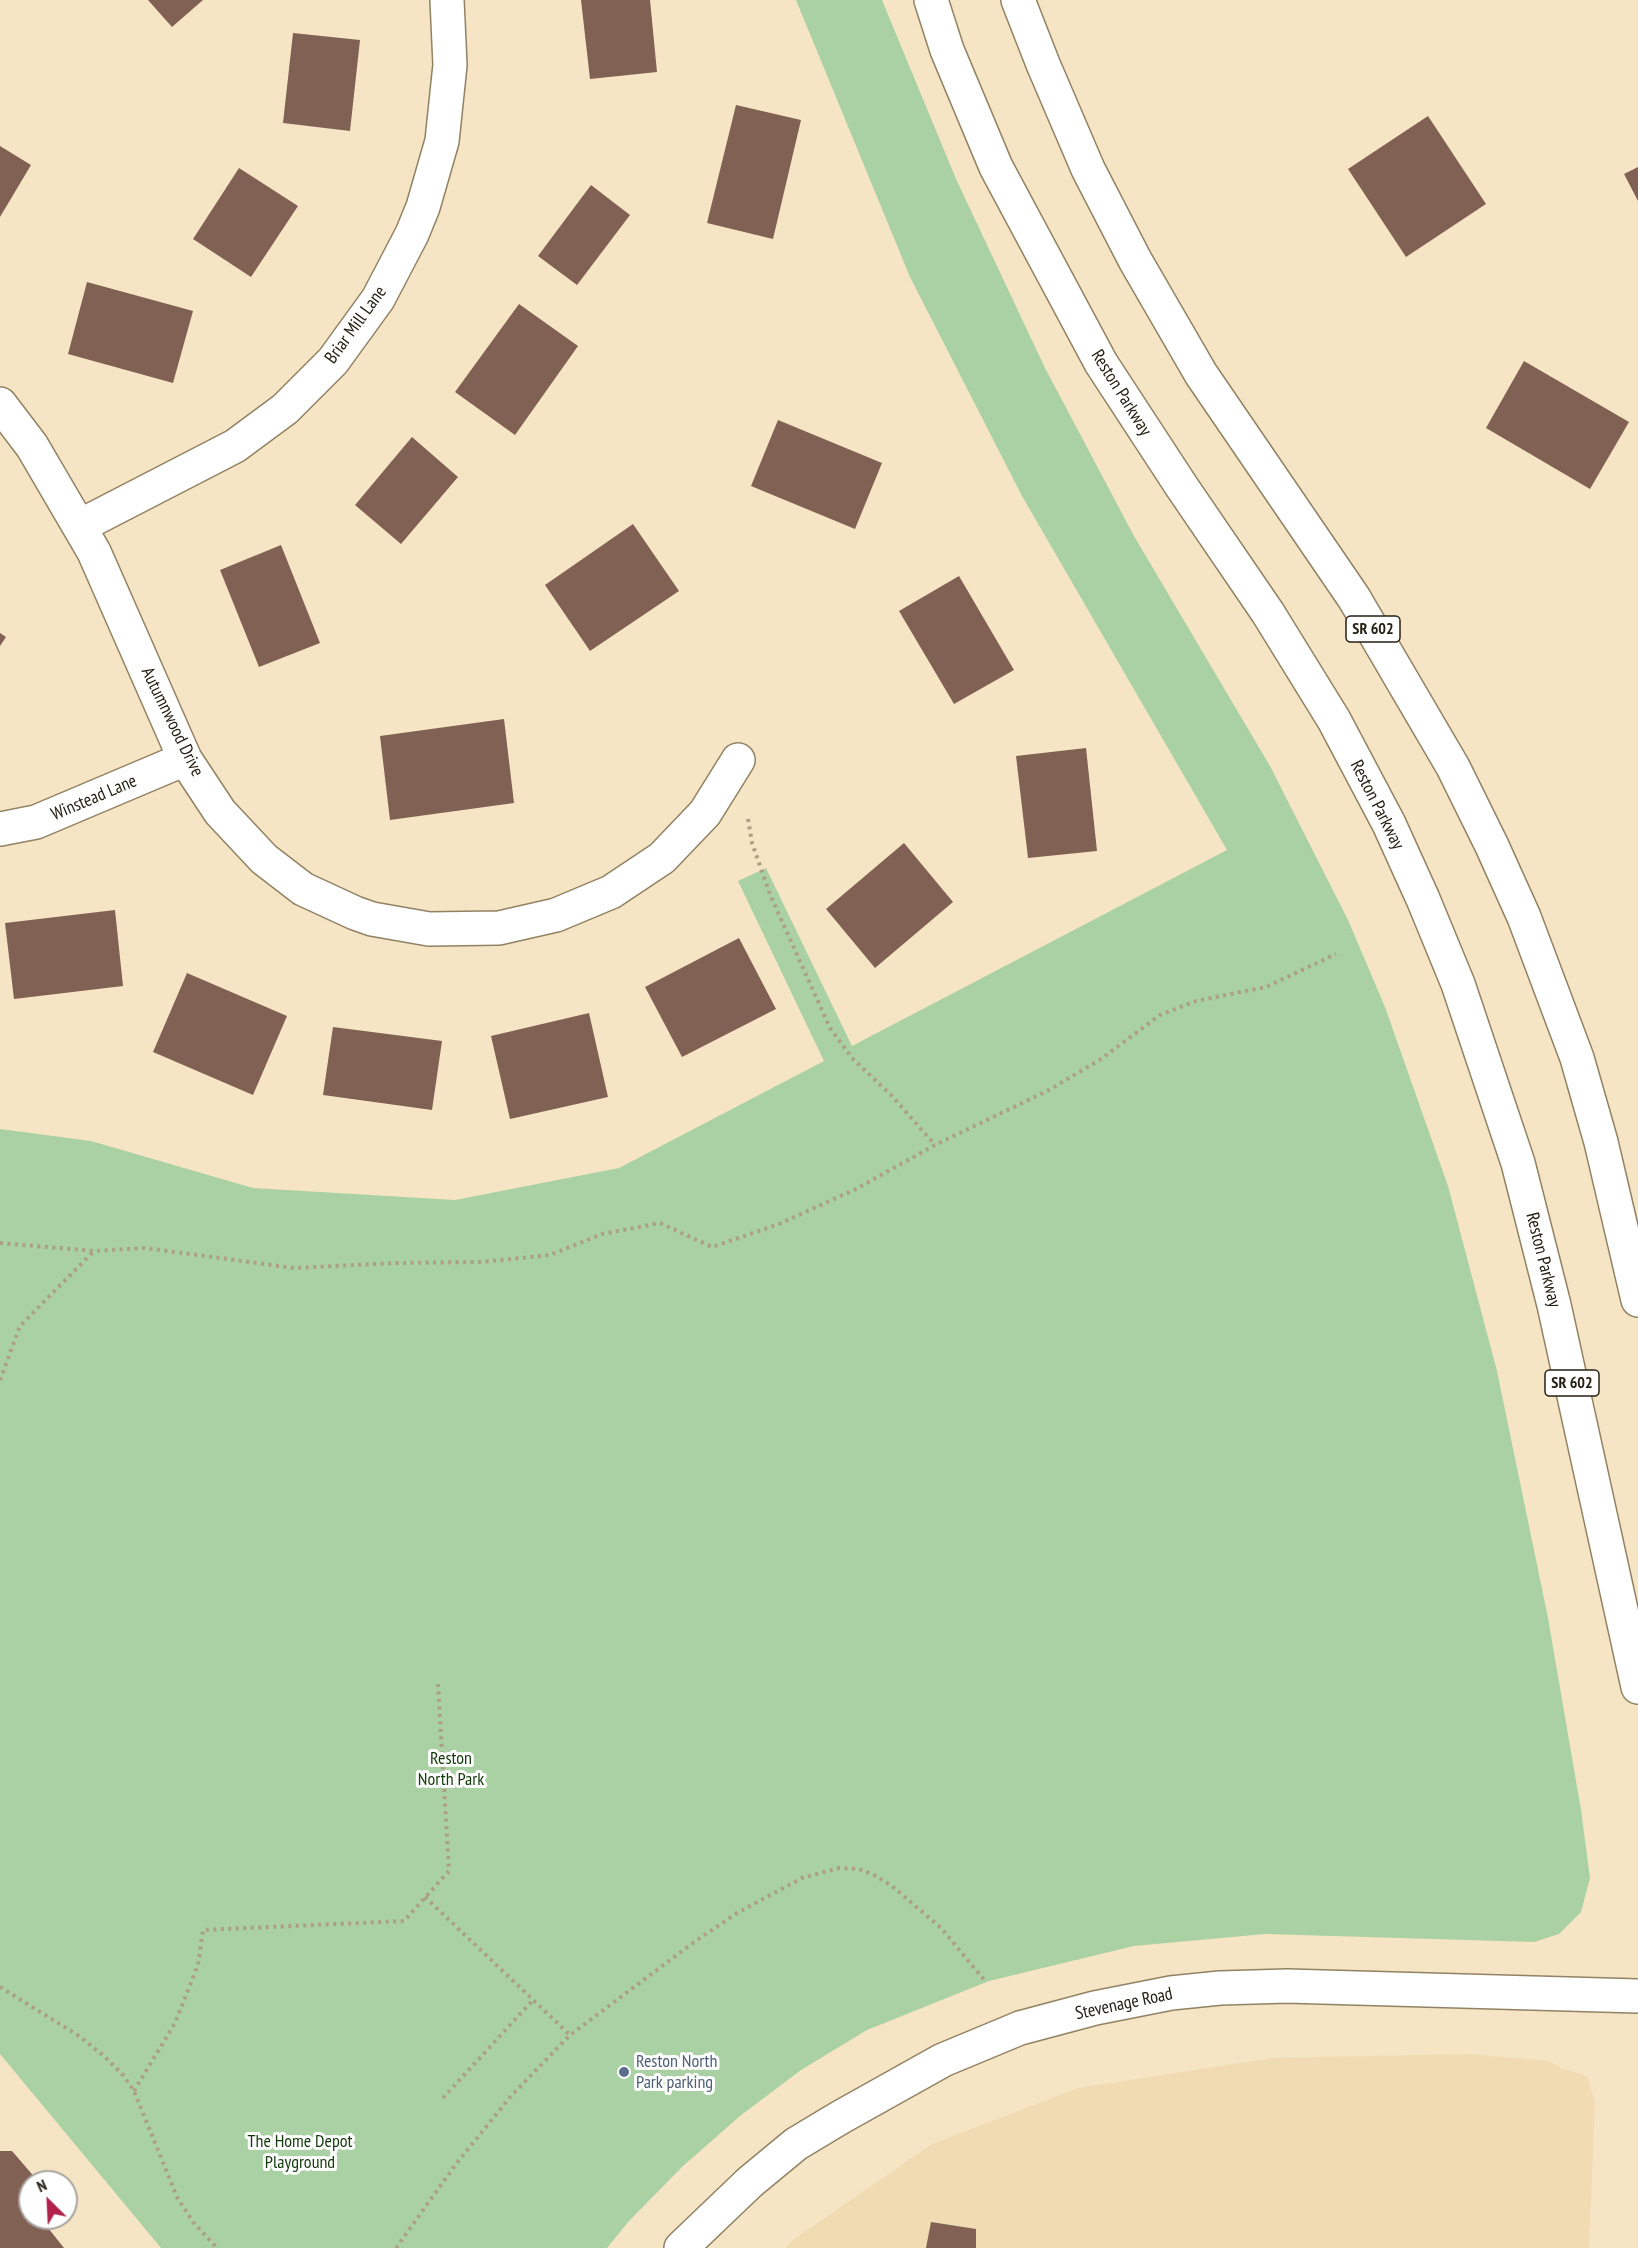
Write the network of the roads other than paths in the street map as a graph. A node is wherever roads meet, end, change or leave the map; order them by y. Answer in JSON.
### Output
{"nodes":[{"id":1,"x":447,"y":0,"type":"edge"},
{"id":2,"x":932,"y":0,"type":"edge"},
{"id":3,"x":1018,"y":0,"type":"edge"},
{"id":4,"x":0,"y":404,"type":"edge"},
{"id":5,"x":80,"y":526,"type":"junction"},
{"id":6,"x":185,"y":759,"type":"junction"},
{"id":7,"x":738,"y":760,"type":"road end"},
{"id":8,"x":0,"y":829,"type":"edge"},
{"id":9,"x":1638,"y":1300,"type":"edge"},
{"id":10,"x":1638,"y":1687,"type":"edge"},
{"id":11,"x":1638,"y":1996,"type":"edge"},
{"id":12,"x":681,"y":2248,"type":"edge"}],
"edges":[{"from":1,"to":5,"type":"main road","name":"Briar Mill Lane"},
{"from":2,"to":10,"type":"main road","name":"Reston Parkway","number":"SR 602"},
{"from":3,"to":9,"type":"main road","number":"SR 602"},
{"from":4,"to":5,"type":"main road","name":"Autumnwood Drive"},
{"from":5,"to":6,"type":"main road","name":"Autumnwood Drive"},
{"from":6,"to":7,"type":"main road","name":"Autumnwood Drive"},
{"from":6,"to":8,"type":"main road","name":"Winstead Lane"},
{"from":11,"to":12,"type":"main road","name":"Stevenage Road"}]}
